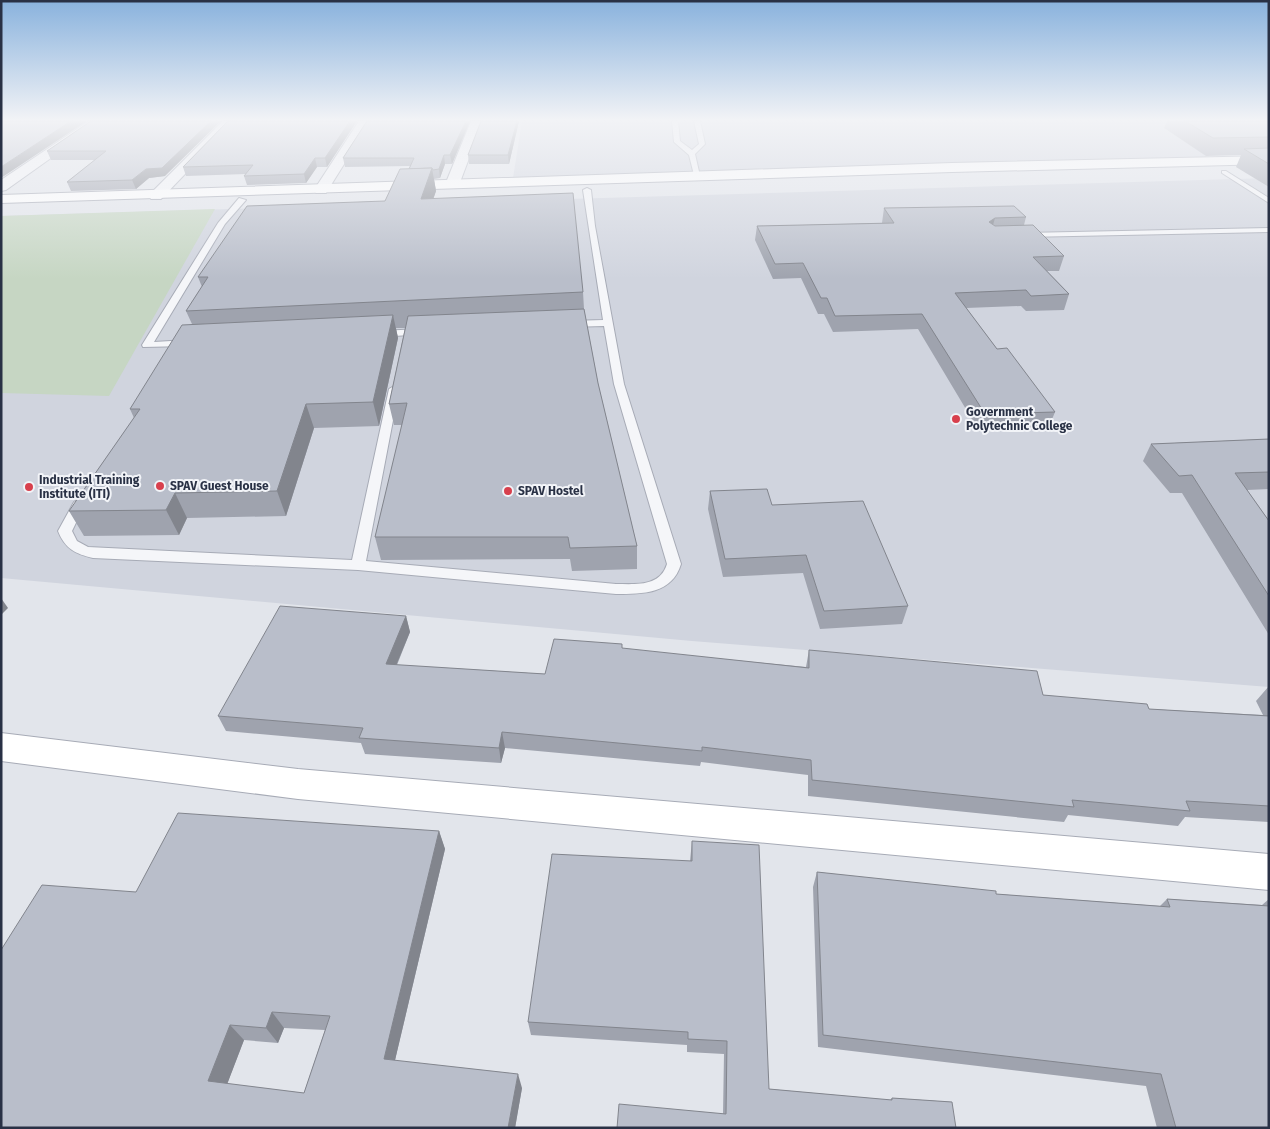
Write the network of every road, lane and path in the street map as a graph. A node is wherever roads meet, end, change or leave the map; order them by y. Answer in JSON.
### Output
{"nodes":[{"id":1,"x":20,"y":174,"type":"edge"},
{"id":2,"x":178,"y":174,"type":"edge"},
{"id":3,"x":331,"y":174,"type":"edge"},
{"id":4,"x":456,"y":174,"type":"edge"},
{"id":5,"x":764,"y":174,"type":"edge"},
{"id":6,"x":1164,"y":174,"type":"edge"},
{"id":7,"x":1227,"y":174,"type":"edge"},
{"id":8,"x":698,"y":176,"type":"joint"},
{"id":9,"x":452,"y":185,"type":"junction"},
{"id":10,"x":1,"y":187,"type":"edge"},
{"id":11,"x":321,"y":190,"type":"junction"},
{"id":12,"x":587,"y":190,"type":"junction"},
{"id":13,"x":156,"y":196,"type":"junction"},
{"id":14,"x":1,"y":199,"type":"edge"},
{"id":15,"x":242,"y":200,"type":"junction"},
{"id":16,"x":1269,"y":201,"type":"edge"},
{"id":17,"x":1,"y":207,"type":"edge"},
{"id":18,"x":1269,"y":230,"type":"edge"},
{"id":19,"x":1011,"y":235,"type":"edge"},
{"id":20,"x":608,"y":323,"type":"junction"},
{"id":21,"x":560,"y":325,"type":"edge"},
{"id":22,"x":435,"y":331,"type":"edge"},
{"id":23,"x":367,"y":334,"type":"edge"},
{"id":24,"x":201,"y":342,"type":"edge"},
{"id":25,"x":182,"y":343,"type":"junction"},
{"id":26,"x":171,"y":359,"type":"edge"},
{"id":27,"x":396,"y":381,"type":"edge"},
{"id":28,"x":87,"y":490,"type":"edge"},
{"id":29,"x":358,"y":565,"type":"junction"},
{"id":30,"x":1,"y":747,"type":"edge"},
{"id":31,"x":1269,"y":872,"type":"edge"}],
"edges":[{"from":1,"to":10,"type":"street"},
{"from":2,"to":13,"type":"street"},
{"from":3,"to":11,"type":"street"},
{"from":4,"to":9,"type":"street"},
{"from":5,"to":8,"type":"street"},
{"from":6,"to":12,"type":"street"},
{"from":7,"to":16,"type":"lane"},
{"from":8,"to":9,"type":"street"},
{"from":9,"to":11,"type":"street"},
{"from":11,"to":13,"type":"street"},
{"from":12,"to":15,"type":"street"},
{"from":12,"to":20,"type":"lane"},
{"from":13,"to":14,"type":"street"},
{"from":15,"to":17,"type":"street"},
{"from":15,"to":25,"type":"lane"},
{"from":18,"to":19,"type":"lane"},
{"from":20,"to":21,"type":"lane"},
{"from":20,"to":29,"type":"lane"},
{"from":22,"to":23,"type":"lane"},
{"from":24,"to":25,"type":"lane"},
{"from":25,"to":26,"type":"lane"},
{"from":27,"to":29,"type":"lane"},
{"from":28,"to":29,"type":"lane"},
{"from":30,"to":31,"type":"street"}]}
